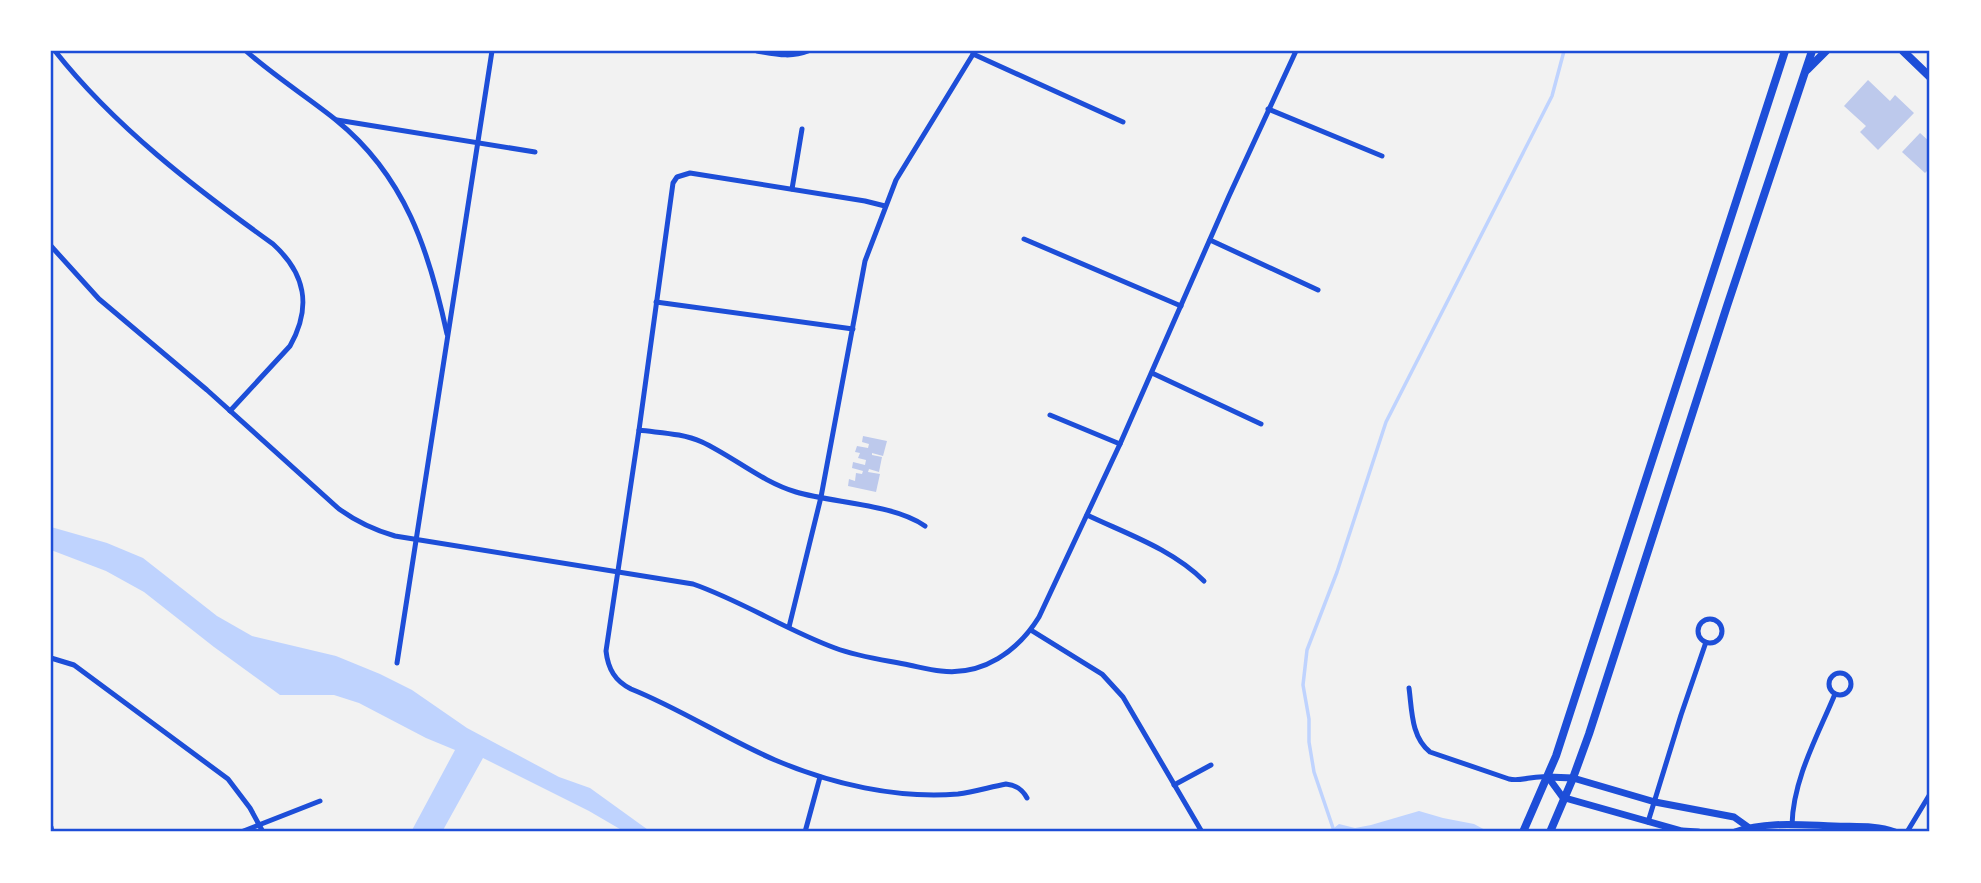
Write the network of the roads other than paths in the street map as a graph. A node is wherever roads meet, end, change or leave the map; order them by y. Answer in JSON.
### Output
{"nodes":[{"id":1,"x":55,"y":51,"type":"edge"},
{"id":2,"x":246,"y":51,"type":"edge"},
{"id":3,"x":492,"y":51,"type":"edge"},
{"id":4,"x":757,"y":51,"type":"edge"},
{"id":5,"x":808,"y":51,"type":"edge"},
{"id":6,"x":1296,"y":51,"type":"edge"},
{"id":7,"x":1785,"y":51,"type":"edge"},
{"id":8,"x":1812,"y":51,"type":"edge"},
{"id":9,"x":1826,"y":51,"type":"edge"},
{"id":10,"x":1902,"y":51,"type":"edge"},
{"id":11,"x":974,"y":53,"type":"edge"},
{"id":12,"x":1805,"y":72,"type":"junction"},
{"id":13,"x":1930,"y":77,"type":"edge"},
{"id":14,"x":1268,"y":108,"type":"junction"},
{"id":15,"x":336,"y":120,"type":"junction"},
{"id":16,"x":1123,"y":121,"type":"dead end"},
{"id":17,"x":803,"y":129,"type":"dead end"},
{"id":18,"x":478,"y":143,"type":"junction"},
{"id":19,"x":535,"y":152,"type":"dead end"},
{"id":20,"x":1382,"y":156,"type":"dead end"},
{"id":21,"x":792,"y":189,"type":"junction"},
{"id":22,"x":885,"y":206,"type":"junction"},
{"id":23,"x":1024,"y":239,"type":"dead end"},
{"id":24,"x":1210,"y":240,"type":"junction"},
{"id":25,"x":51,"y":246,"type":"edge"},
{"id":26,"x":1318,"y":290,"type":"dead end"},
{"id":27,"x":656,"y":302,"type":"junction"},
{"id":28,"x":1181,"y":306,"type":"junction"},
{"id":29,"x":853,"y":329,"type":"junction"},
{"id":30,"x":447,"y":337,"type":"junction"},
{"id":31,"x":1152,"y":373,"type":"junction"},
{"id":32,"x":230,"y":411,"type":"junction"},
{"id":33,"x":1050,"y":415,"type":"dead end"},
{"id":34,"x":1261,"y":424,"type":"dead end"},
{"id":35,"x":639,"y":430,"type":"junction"},
{"id":36,"x":1120,"y":444,"type":"junction"},
{"id":37,"x":821,"y":497,"type":"junction"},
{"id":38,"x":1087,"y":515,"type":"junction"},
{"id":39,"x":925,"y":526,"type":"dead end"},
{"id":40,"x":416,"y":539,"type":"junction"},
{"id":41,"x":618,"y":571,"type":"junction"},
{"id":42,"x":1204,"y":581,"type":"dead end"},
{"id":43,"x":789,"y":627,"type":"junction"},
{"id":44,"x":1031,"y":630,"type":"junction"},
{"id":45,"x":1706,"y":642,"type":"junction"},
{"id":46,"x":51,"y":658,"type":"edge"},
{"id":47,"x":397,"y":663,"type":"dead end"},
{"id":48,"x":1409,"y":688,"type":"dead end"},
{"id":49,"x":1835,"y":694,"type":"junction"},
{"id":50,"x":1211,"y":765,"type":"dead end"},
{"id":51,"x":820,"y":777,"type":"junction"},
{"id":52,"x":1548,"y":777,"type":"junction"},
{"id":53,"x":1573,"y":778,"type":"junction"},
{"id":54,"x":1174,"y":785,"type":"junction"},
{"id":55,"x":1930,"y":794,"type":"edge"},
{"id":56,"x":1027,"y":798,"type":"dead end"},
{"id":57,"x":1564,"y":799,"type":"junction"},
{"id":58,"x":320,"y":801,"type":"dead end"},
{"id":59,"x":1655,"y":802,"type":"junction"},
{"id":60,"x":1648,"y":822,"type":"junction"},
{"id":61,"x":259,"y":825,"type":"junction"},
{"id":62,"x":1791,"y":825,"type":"junction"},
{"id":63,"x":51,"y":827,"type":"edge"},
{"id":64,"x":1748,"y":827,"type":"junction"},
{"id":65,"x":52,"y":832,"type":"edge"},
{"id":66,"x":241,"y":832,"type":"edge"},
{"id":67,"x":262,"y":832,"type":"edge"},
{"id":68,"x":805,"y":832,"type":"edge"},
{"id":69,"x":1202,"y":832,"type":"edge"},
{"id":70,"x":1524,"y":832,"type":"edge"},
{"id":71,"x":1550,"y":832,"type":"edge"},
{"id":72,"x":1698,"y":832,"type":"edge"},
{"id":73,"x":1735,"y":832,"type":"edge"},
{"id":74,"x":1895,"y":832,"type":"edge"},
{"id":75,"x":1907,"y":832,"type":"edge"}],
"edges":[{"from":1,"to":32,"type":"street"},
{"from":2,"to":15,"type":"street"},
{"from":3,"to":18,"type":"street"},
{"from":4,"to":5,"type":"street"},
{"from":6,"to":14,"type":"street"},
{"from":7,"to":52,"type":"main road"},
{"from":8,"to":12,"type":"main road"},
{"from":9,"to":12,"type":"main road"},
{"from":10,"to":13,"type":"main road"},
{"from":11,"to":16,"type":"street"},
{"from":11,"to":22,"type":"street"},
{"from":12,"to":53,"type":"main road"},
{"from":14,"to":20,"type":"street"},
{"from":14,"to":24,"type":"street"},
{"from":15,"to":18,"type":"street"},
{"from":15,"to":30,"type":"street"},
{"from":17,"to":21,"type":"street"},
{"from":18,"to":19,"type":"street"},
{"from":18,"to":30,"type":"street"},
{"from":21,"to":22,"type":"street"},
{"from":21,"to":27,"type":"street"},
{"from":22,"to":29,"type":"street"},
{"from":23,"to":28,"type":"street"},
{"from":24,"to":26,"type":"street"},
{"from":24,"to":28,"type":"street"},
{"from":25,"to":32,"type":"street"},
{"from":27,"to":29,"type":"street"},
{"from":27,"to":35,"type":"street"},
{"from":28,"to":31,"type":"street"},
{"from":29,"to":37,"type":"street"},
{"from":30,"to":40,"type":"street"},
{"from":31,"to":34,"type":"street"},
{"from":31,"to":36,"type":"street"},
{"from":32,"to":40,"type":"street"},
{"from":33,"to":36,"type":"street"},
{"from":35,"to":37,"type":"street"},
{"from":35,"to":41,"type":"street"},
{"from":36,"to":38,"type":"street"},
{"from":37,"to":39,"type":"street"},
{"from":37,"to":43,"type":"street"},
{"from":38,"to":42,"type":"street"},
{"from":38,"to":44,"type":"street"},
{"from":40,"to":41,"type":"street"},
{"from":40,"to":47,"type":"street"},
{"from":41,"to":43,"type":"street"},
{"from":41,"to":51,"type":"street"},
{"from":43,"to":44,"type":"street"},
{"from":44,"to":54,"type":"street"},
{"from":45,"to":45,"type":"street"},
{"from":45,"to":59,"type":"street"},
{"from":46,"to":61,"type":"street"},
{"from":48,"to":52,"type":"street"},
{"from":49,"to":49,"type":"street"},
{"from":49,"to":62,"type":"street"},
{"from":50,"to":54,"type":"street"},
{"from":51,"to":56,"type":"street"},
{"from":51,"to":68,"type":"street"},
{"from":52,"to":53,"type":"street"},
{"from":52,"to":57,"type":"street"},
{"from":52,"to":70,"type":"main road"},
{"from":53,"to":57,"type":"main road"},
{"from":53,"to":59,"type":"street"},
{"from":54,"to":69,"type":"street"},
{"from":55,"to":75,"type":"street"},
{"from":57,"to":60,"type":"street"},
{"from":57,"to":71,"type":"main road"},
{"from":58,"to":61,"type":"street"},
{"from":59,"to":60,"type":"street"},
{"from":59,"to":64,"type":"street"},
{"from":60,"to":72,"type":"street"},
{"from":61,"to":66,"type":"street"},
{"from":61,"to":67,"type":"street"},
{"from":62,"to":64,"type":"street"},
{"from":62,"to":74,"type":"street"},
{"from":63,"to":65,"type":"street"},
{"from":64,"to":73,"type":"street"}]}
